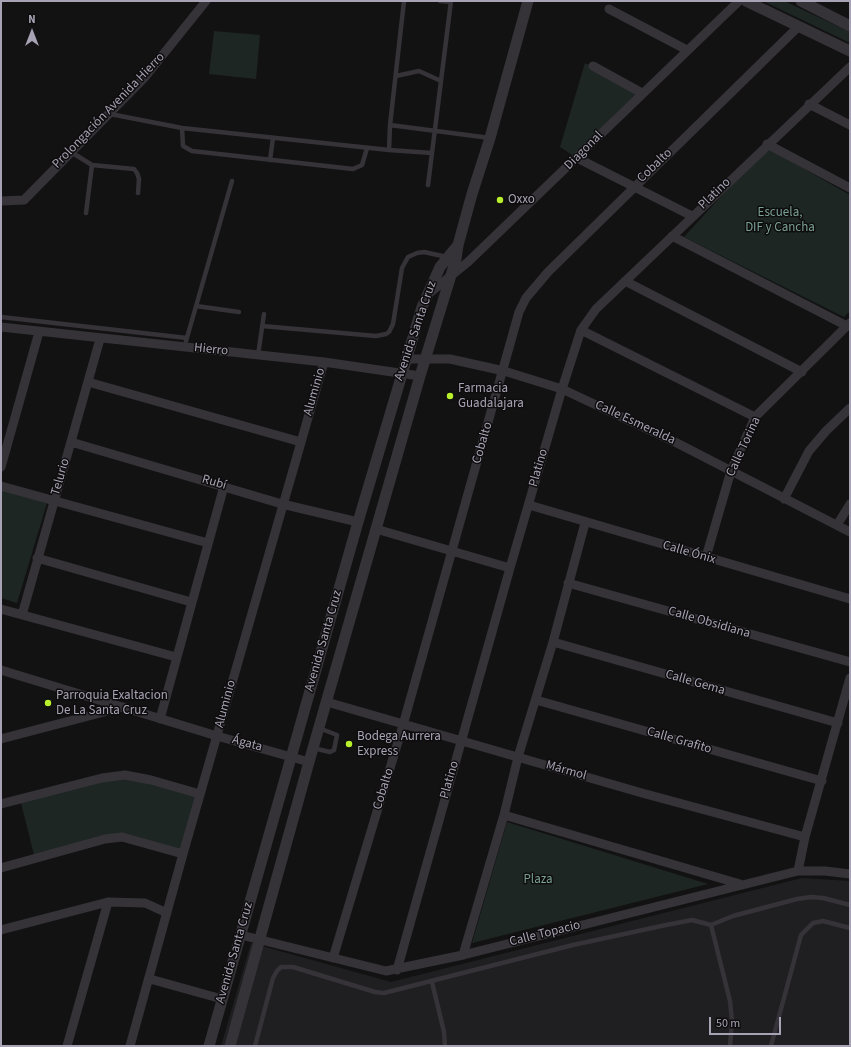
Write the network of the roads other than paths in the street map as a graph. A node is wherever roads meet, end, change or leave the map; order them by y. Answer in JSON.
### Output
{"nodes":[{"id":1,"x":206,"y":1,"type":"edge"},
{"id":2,"x":404,"y":1,"type":"edge"},
{"id":3,"x":440,"y":1,"type":"edge"},
{"id":4,"x":450,"y":1,"type":"edge"},
{"id":5,"x":528,"y":1,"type":"edge"},
{"id":6,"x":739,"y":1,"type":"edge"},
{"id":7,"x":746,"y":1,"type":"edge"},
{"id":8,"x":801,"y":1,"type":"edge"},
{"id":9,"x":609,"y":9,"type":"dead end"},
{"id":10,"x":799,"y":26,"type":"junction"},
{"id":11,"x":850,"y":26,"type":"edge"},
{"id":12,"x":687,"y":50,"type":"junction"},
{"id":13,"x":850,"y":51,"type":"edge"},
{"id":14,"x":592,"y":66,"type":"dead end"},
{"id":15,"x":850,"y":67,"type":"edge"},
{"id":16,"x":396,"y":76,"type":"junction"},
{"id":17,"x":441,"y":81,"type":"junction"},
{"id":18,"x":642,"y":92,"type":"junction"},
{"id":19,"x":809,"y":104,"type":"junction"},
{"id":20,"x":110,"y":114,"type":"junction"},
{"id":21,"x":850,"y":125,"type":"edge"},
{"id":22,"x":390,"y":126,"type":"junction"},
{"id":23,"x":182,"y":128,"type":"junction"},
{"id":24,"x":435,"y":131,"type":"junction"},
{"id":25,"x":273,"y":138,"type":"junction"},
{"id":26,"x":490,"y":138,"type":"junction"},
{"id":27,"x":767,"y":144,"type":"junction"},
{"id":28,"x":367,"y":148,"type":"junction"},
{"id":29,"x":388,"y":150,"type":"junction"},
{"id":30,"x":71,"y":152,"type":"junction"},
{"id":31,"x":432,"y":153,"type":"junction"},
{"id":32,"x":577,"y":158,"type":"junction"},
{"id":33,"x":270,"y":160,"type":"junction"},
{"id":34,"x":92,"y":165,"type":"junction"},
{"id":35,"x":232,"y":181,"type":"dead end"},
{"id":36,"x":428,"y":185,"type":"dead end"},
{"id":37,"x":633,"y":187,"type":"junction"},
{"id":38,"x":850,"y":188,"type":"edge"},
{"id":39,"x":138,"y":193,"type":"dead end"},
{"id":40,"x":1,"y":201,"type":"edge"},
{"id":41,"x":86,"y":213,"type":"dead end"},
{"id":42,"x":692,"y":216,"type":"junction"},
{"id":43,"x":672,"y":236,"type":"junction"},
{"id":44,"x":451,"y":258,"type":"junction"},
{"id":45,"x":468,"y":262,"type":"junction"},
{"id":46,"x":449,"y":280,"type":"junction"},
{"id":47,"x":625,"y":281,"type":"junction"},
{"id":48,"x":426,"y":296,"type":"junction"},
{"id":49,"x":196,"y":306,"type":"junction"},
{"id":50,"x":239,"y":312,"type":"dead end"},
{"id":51,"x":264,"y":314,"type":"dead end"},
{"id":52,"x":1,"y":317,"type":"edge"},
{"id":53,"x":848,"y":324,"type":"edge"},
{"id":54,"x":262,"y":326,"type":"junction"},
{"id":55,"x":1,"y":327,"type":"edge"},
{"id":56,"x":581,"y":330,"type":"junction"},
{"id":57,"x":39,"y":332,"type":"junction"},
{"id":58,"x":100,"y":338,"type":"junction"},
{"id":59,"x":187,"y":338,"type":"junction"},
{"id":60,"x":184,"y":348,"type":"junction"},
{"id":61,"x":258,"y":355,"type":"junction"},
{"id":62,"x":427,"y":358,"type":"junction"},
{"id":63,"x":406,"y":359,"type":"junction"},
{"id":64,"x":324,"y":362,"type":"junction"},
{"id":65,"x":504,"y":371,"type":"junction"},
{"id":66,"x":802,"y":372,"type":"junction"},
{"id":67,"x":401,"y":373,"type":"junction"},
{"id":68,"x":420,"y":376,"type":"junction"},
{"id":69,"x":88,"y":382,"type":"junction"},
{"id":70,"x":562,"y":389,"type":"junction"},
{"id":71,"x":850,"y":408,"type":"edge"},
{"id":72,"x":755,"y":417,"type":"junction"},
{"id":73,"x":71,"y":442,"type":"junction"},
{"id":74,"x":301,"y":442,"type":"junction"},
{"id":75,"x":1,"y":467,"type":"edge"},
{"id":76,"x":730,"y":470,"type":"junction"},
{"id":77,"x":1,"y":486,"type":"edge"},
{"id":78,"x":224,"y":486,"type":"junction"},
{"id":79,"x":784,"y":499,"type":"junction"},
{"id":80,"x":54,"y":501,"type":"junction"},
{"id":81,"x":282,"y":504,"type":"junction"},
{"id":82,"x":850,"y":504,"type":"edge"},
{"id":83,"x":529,"y":505,"type":"junction"},
{"id":84,"x":358,"y":522,"type":"junction"},
{"id":85,"x":585,"y":523,"type":"junction"},
{"id":86,"x":837,"y":525,"type":"junction"},
{"id":87,"x":376,"y":529,"type":"junction"},
{"id":88,"x":850,"y":532,"type":"edge"},
{"id":89,"x":208,"y":543,"type":"junction"},
{"id":90,"x":452,"y":551,"type":"junction"},
{"id":91,"x":37,"y":558,"type":"junction"},
{"id":92,"x":706,"y":558,"type":"junction"},
{"id":93,"x":510,"y":568,"type":"junction"},
{"id":94,"x":568,"y":583,"type":"junction"},
{"id":95,"x":850,"y":599,"type":"edge"},
{"id":96,"x":191,"y":602,"type":"junction"},
{"id":97,"x":1,"y":609,"type":"edge"},
{"id":98,"x":22,"y":615,"type":"junction"},
{"id":99,"x":553,"y":642,"type":"junction"},
{"id":100,"x":176,"y":658,"type":"junction"},
{"id":101,"x":850,"y":662,"type":"edge"},
{"id":102,"x":1,"y":670,"type":"edge"},
{"id":103,"x":850,"y":678,"type":"edge"},
{"id":104,"x":536,"y":700,"type":"junction"},
{"id":105,"x":327,"y":702,"type":"junction"},
{"id":106,"x":124,"y":707,"type":"junction"},
{"id":107,"x":160,"y":719,"type":"junction"},
{"id":108,"x":838,"y":723,"type":"junction"},
{"id":109,"x":403,"y":724,"type":"junction"},
{"id":110,"x":319,"y":728,"type":"junction"},
{"id":111,"x":217,"y":736,"type":"junction"},
{"id":112,"x":1,"y":740,"type":"edge"},
{"id":113,"x":461,"y":742,"type":"junction"},
{"id":114,"x":314,"y":748,"type":"junction"},
{"id":115,"x":292,"y":756,"type":"junction"},
{"id":116,"x":518,"y":757,"type":"junction"},
{"id":117,"x":309,"y":762,"type":"junction"},
{"id":118,"x":822,"y":781,"type":"junction"},
{"id":119,"x":200,"y":794,"type":"junction"},
{"id":120,"x":1,"y":804,"type":"edge"},
{"id":121,"x":504,"y":815,"type":"junction"},
{"id":122,"x":805,"y":837,"type":"junction"},
{"id":123,"x":183,"y":854,"type":"junction"},
{"id":124,"x":1,"y":868,"type":"edge"},
{"id":125,"x":798,"y":871,"type":"junction"},
{"id":126,"x":850,"y":874,"type":"edge"},
{"id":127,"x":741,"y":884,"type":"junction"},
{"id":128,"x":108,"y":902,"type":"junction"},
{"id":129,"x":850,"y":905,"type":"edge"},
{"id":130,"x":167,"y":913,"type":"junction"},
{"id":131,"x":711,"y":925,"type":"junction"},
{"id":132,"x":850,"y":928,"type":"edge"},
{"id":133,"x":1,"y":930,"type":"edge"},
{"id":134,"x":241,"y":935,"type":"junction"},
{"id":135,"x":260,"y":941,"type":"junction"},
{"id":136,"x":463,"y":955,"type":"junction"},
{"id":137,"x":333,"y":958,"type":"junction"},
{"id":138,"x":397,"y":970,"type":"junction"},
{"id":139,"x":150,"y":979,"type":"junction"},
{"id":140,"x":432,"y":982,"type":"junction"},
{"id":141,"x":222,"y":999,"type":"junction"},
{"id":142,"x":67,"y":1046,"type":"edge"},
{"id":143,"x":130,"y":1046,"type":"edge"},
{"id":144,"x":209,"y":1046,"type":"edge"},
{"id":145,"x":230,"y":1046,"type":"edge"},
{"id":146,"x":255,"y":1046,"type":"edge"},
{"id":147,"x":445,"y":1046,"type":"edge"},
{"id":148,"x":730,"y":1046,"type":"edge"},
{"id":149,"x":771,"y":1046,"type":"edge"}],
"edges":[{"from":1,"to":20,"type":"street","name":"Prolongación Avenida Hierro"},
{"from":2,"to":16,"type":"lane"},
{"from":3,"to":4,"type":"lane"},
{"from":4,"to":17,"type":"lane"},
{"from":5,"to":26,"type":"street","name":"Avenida Santa Cruz"},
{"from":6,"to":12,"type":"street","name":"Diagonal"},
{"from":7,"to":10,"type":"street"},
{"from":8,"to":11,"type":"street"},
{"from":9,"to":12,"type":"street"},
{"from":10,"to":13,"type":"street"},
{"from":10,"to":37,"type":"street","name":"Cobalto"},
{"from":12,"to":18,"type":"street","name":"Diagonal"},
{"from":14,"to":18,"type":"street"},
{"from":15,"to":19,"type":"street","name":"Platino"},
{"from":16,"to":17,"type":"lane"},
{"from":16,"to":22,"type":"lane"},
{"from":17,"to":24,"type":"lane"},
{"from":18,"to":32,"type":"street","name":"Diagonal"},
{"from":19,"to":21,"type":"street"},
{"from":19,"to":27,"type":"street","name":"Platino"},
{"from":20,"to":23,"type":"lane"},
{"from":20,"to":30,"type":"street","name":"Prolongación Avenida Hierro"},
{"from":22,"to":24,"type":"lane"},
{"from":22,"to":29,"type":"lane"},
{"from":23,"to":25,"type":"lane"},
{"from":23,"to":33,"type":"lane"},
{"from":24,"to":26,"type":"lane"},
{"from":24,"to":31,"type":"lane"},
{"from":25,"to":28,"type":"lane"},
{"from":25,"to":33,"type":"lane"},
{"from":26,"to":44,"type":"street","name":"Avenida Santa Cruz"},
{"from":27,"to":38,"type":"street"},
{"from":27,"to":42,"type":"street","name":"Platino"},
{"from":28,"to":29,"type":"lane"},
{"from":28,"to":33,"type":"lane"},
{"from":29,"to":31,"type":"lane"},
{"from":30,"to":34,"type":"lane"},
{"from":30,"to":40,"type":"street","name":"Prolongación Avenida Hierro"},
{"from":31,"to":36,"type":"lane"},
{"from":32,"to":37,"type":"street"},
{"from":32,"to":45,"type":"street","name":"Diagonal"},
{"from":34,"to":39,"type":"lane"},
{"from":34,"to":41,"type":"lane"},
{"from":35,"to":49,"type":"lane"},
{"from":37,"to":42,"type":"street"},
{"from":37,"to":65,"type":"street","name":"Cobalto"},
{"from":42,"to":43,"type":"street","name":"Platino"},
{"from":43,"to":47,"type":"street","name":"Platino"},
{"from":43,"to":53,"type":"street"},
{"from":44,"to":45,"type":"street"},
{"from":44,"to":46,"type":"street","name":"Avenida Santa Cruz"},
{"from":44,"to":48,"type":"street","name":"Avenida Santa Cruz"},
{"from":44,"to":54,"type":"lane"},
{"from":45,"to":46,"type":"street","name":"Diagonal"},
{"from":46,"to":48,"type":"street","name":"Diagonal"},
{"from":46,"to":62,"type":"street","name":"Avenida Santa Cruz"},
{"from":47,"to":56,"type":"street","name":"Platino"},
{"from":47,"to":66,"type":"street"},
{"from":48,"to":63,"type":"street","name":"Avenida Santa Cruz"},
{"from":49,"to":50,"type":"lane"},
{"from":49,"to":59,"type":"lane"},
{"from":51,"to":54,"type":"lane"},
{"from":52,"to":59,"type":"lane"},
{"from":53,"to":66,"type":"street","name":"Calle Torina"},
{"from":54,"to":61,"type":"lane"},
{"from":55,"to":57,"type":"street","name":"Hierro"},
{"from":56,"to":70,"type":"street","name":"Platino"},
{"from":56,"to":72,"type":"street"},
{"from":57,"to":58,"type":"street","name":"Hierro"},
{"from":57,"to":75,"type":"street"},
{"from":58,"to":60,"type":"street","name":"Hierro"},
{"from":58,"to":69,"type":"street","name":"Telurio"},
{"from":59,"to":60,"type":"lane"},
{"from":60,"to":61,"type":"street","name":"Hierro"},
{"from":61,"to":64,"type":"street","name":"Hierro"},
{"from":62,"to":63,"type":"street","name":"Calle Esmeralda"},
{"from":62,"to":65,"type":"street","name":"Calle Esmeralda"},
{"from":62,"to":68,"type":"street","name":"Avenida Santa Cruz"},
{"from":63,"to":67,"type":"street","name":"Avenida Santa Cruz"},
{"from":64,"to":67,"type":"street","name":"Hierro"},
{"from":64,"to":74,"type":"street","name":"Aluminio"},
{"from":65,"to":70,"type":"street","name":"Calle Esmeralda"},
{"from":65,"to":90,"type":"street","name":"Cobalto"},
{"from":66,"to":72,"type":"street","name":"Calle Torina"},
{"from":67,"to":68,"type":"street","name":"Hierro"},
{"from":67,"to":84,"type":"street","name":"Avenida Santa Cruz"},
{"from":68,"to":87,"type":"street","name":"Avenida Santa Cruz"},
{"from":69,"to":73,"type":"street","name":"Telurio"},
{"from":69,"to":74,"type":"street"},
{"from":70,"to":76,"type":"street","name":"Calle Esmeralda"},
{"from":70,"to":83,"type":"street","name":"Platino"},
{"from":71,"to":79,"type":"street"},
{"from":72,"to":76,"type":"street","name":"Calle Torina"},
{"from":73,"to":78,"type":"street","name":"Rubí"},
{"from":73,"to":80,"type":"street","name":"Telurio"},
{"from":74,"to":81,"type":"street","name":"Aluminio"},
{"from":76,"to":79,"type":"street","name":"Calle Esmeralda"},
{"from":76,"to":92,"type":"street","name":"Calle Torina"},
{"from":77,"to":80,"type":"street"},
{"from":78,"to":81,"type":"street","name":"Rubí"},
{"from":78,"to":89,"type":"street"},
{"from":79,"to":86,"type":"street","name":"Calle Esmeralda"},
{"from":80,"to":89,"type":"street"},
{"from":80,"to":91,"type":"street","name":"Telurio"},
{"from":81,"to":84,"type":"street","name":"Rubí"},
{"from":81,"to":111,"type":"street","name":"Aluminio"},
{"from":82,"to":86,"type":"street"},
{"from":83,"to":85,"type":"street","name":"Calle Ónix"},
{"from":83,"to":93,"type":"street","name":"Platino"},
{"from":84,"to":115,"type":"street","name":"Avenida Santa Cruz"},
{"from":85,"to":92,"type":"street","name":"Calle Ónix"},
{"from":85,"to":94,"type":"street"},
{"from":86,"to":88,"type":"street","name":"Calle Esmeralda"},
{"from":87,"to":90,"type":"street"},
{"from":87,"to":105,"type":"street","name":"Avenida Santa Cruz"},
{"from":89,"to":96,"type":"street"},
{"from":90,"to":93,"type":"street"},
{"from":90,"to":109,"type":"street","name":"Cobalto"},
{"from":91,"to":96,"type":"street"},
{"from":91,"to":98,"type":"street","name":"Telurio"},
{"from":92,"to":95,"type":"street","name":"Calle Ónix"},
{"from":93,"to":113,"type":"street","name":"Platino"},
{"from":94,"to":99,"type":"street"},
{"from":94,"to":101,"type":"street","name":"Calle Obsidiana"},
{"from":96,"to":100,"type":"street"},
{"from":97,"to":98,"type":"street"},
{"from":98,"to":100,"type":"street"},
{"from":99,"to":104,"type":"street"},
{"from":99,"to":108,"type":"street","name":"Calle Gema"},
{"from":100,"to":107,"type":"street"},
{"from":102,"to":106,"type":"street","name":"Ágata"},
{"from":103,"to":108,"type":"street"},
{"from":104,"to":116,"type":"street"},
{"from":104,"to":118,"type":"street","name":"Calle Grafito"},
{"from":105,"to":109,"type":"street","name":"Mármol"},
{"from":105,"to":110,"type":"street","name":"Avenida Santa Cruz"},
{"from":106,"to":107,"type":"street","name":"Ágata"},
{"from":106,"to":112,"type":"street"},
{"from":107,"to":111,"type":"street","name":"Ágata"},
{"from":108,"to":118,"type":"street"},
{"from":109,"to":113,"type":"street","name":"Mármol"},
{"from":109,"to":137,"type":"street","name":"Cobalto"},
{"from":110,"to":114,"type":"street","name":"Avenida Santa Cruz"},
{"from":110,"to":114,"type":"lane"},
{"from":111,"to":115,"type":"street","name":"Ágata"},
{"from":111,"to":119,"type":"street","name":"Aluminio"},
{"from":113,"to":116,"type":"street","name":"Mármol"},
{"from":113,"to":138,"type":"street","name":"Platino"},
{"from":114,"to":117,"type":"street","name":"Avenida Santa Cruz"},
{"from":115,"to":117,"type":"street","name":"Ágata"},
{"from":115,"to":134,"type":"street","name":"Avenida Santa Cruz"},
{"from":116,"to":121,"type":"street"},
{"from":116,"to":122,"type":"street","name":"Mármol"},
{"from":117,"to":135,"type":"street","name":"Avenida Santa Cruz"},
{"from":118,"to":122,"type":"street"},
{"from":119,"to":120,"type":"street"},
{"from":119,"to":123,"type":"street","name":"Aluminio"},
{"from":121,"to":127,"type":"street"},
{"from":121,"to":136,"type":"street"},
{"from":122,"to":125,"type":"street"},
{"from":123,"to":124,"type":"street"},
{"from":123,"to":130,"type":"street","name":"Aluminio"},
{"from":125,"to":126,"type":"street","name":"Calle Topacio"},
{"from":125,"to":127,"type":"street","name":"Calle Topacio"},
{"from":127,"to":136,"type":"street","name":"Calle Topacio"},
{"from":128,"to":130,"type":"street"},
{"from":128,"to":133,"type":"street"},
{"from":128,"to":142,"type":"street"},
{"from":129,"to":131,"type":"lane"},
{"from":130,"to":139,"type":"street","name":"Aluminio"},
{"from":131,"to":140,"type":"lane"},
{"from":131,"to":148,"type":"lane"},
{"from":132,"to":149,"type":"lane"},
{"from":134,"to":135,"type":"street","name":"Calle Topacio"},
{"from":134,"to":141,"type":"street","name":"Avenida Santa Cruz"},
{"from":135,"to":137,"type":"street","name":"Calle Topacio"},
{"from":135,"to":145,"type":"street","name":"Avenida Santa Cruz"},
{"from":136,"to":138,"type":"street","name":"Calle Topacio"},
{"from":137,"to":138,"type":"street","name":"Calle Topacio"},
{"from":139,"to":141,"type":"street"},
{"from":139,"to":143,"type":"street","name":"Aluminio"},
{"from":140,"to":146,"type":"lane"},
{"from":140,"to":147,"type":"lane"},
{"from":141,"to":144,"type":"street","name":"Avenida Santa Cruz"}]}
